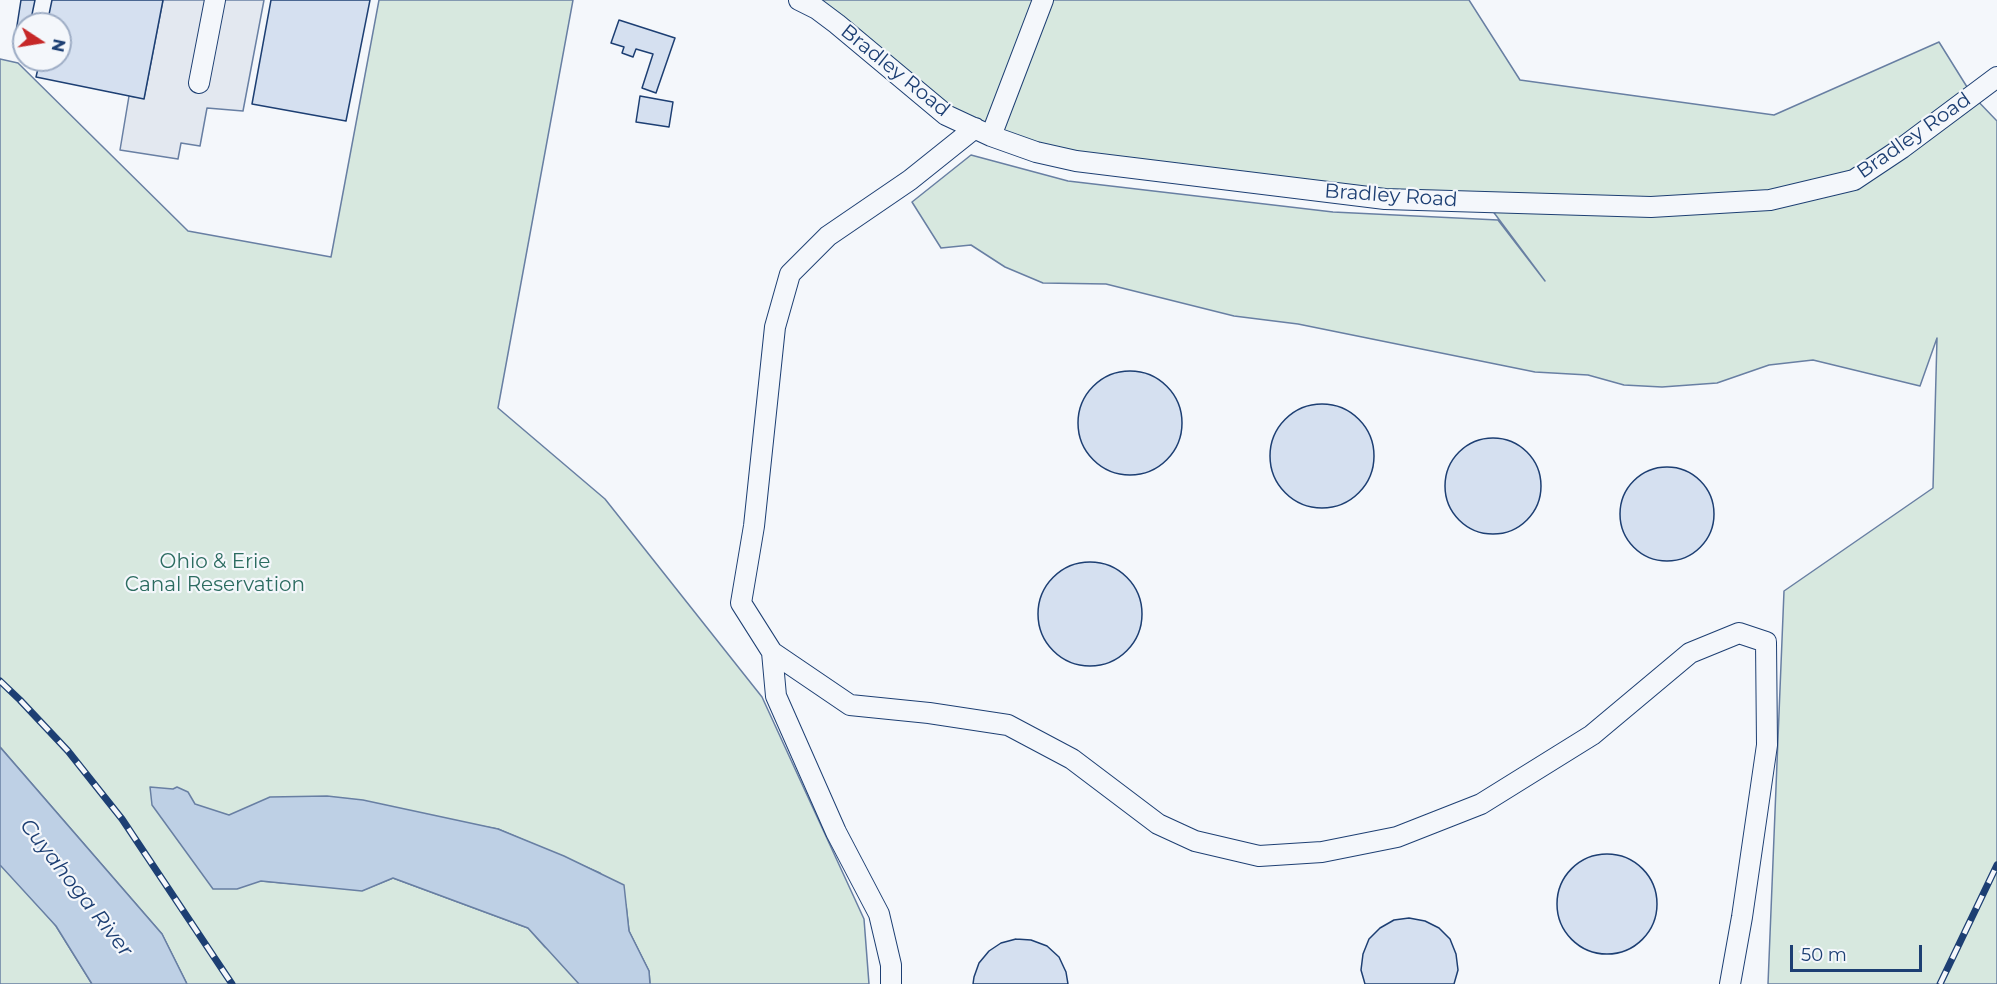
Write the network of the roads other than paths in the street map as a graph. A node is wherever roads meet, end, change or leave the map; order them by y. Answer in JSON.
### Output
{"nodes":[{"id":1,"x":215,"y":0,"type":"edge"},
{"id":2,"x":798,"y":0,"type":"edge"},
{"id":3,"x":1043,"y":0,"type":"edge"},
{"id":4,"x":1997,"y":77,"type":"edge"},
{"id":5,"x":199,"y":83,"type":"dead end"},
{"id":6,"x":983,"y":132,"type":"junction"},
{"id":7,"x":771,"y":652,"type":"junction"},
{"id":8,"x":891,"y":984,"type":"edge"},
{"id":9,"x":1730,"y":984,"type":"edge"}],
"edges":[{"from":1,"to":5,"type":"street"},
{"from":2,"to":6,"type":"street","name":"Bradley Road"},
{"from":3,"to":6,"type":"street"},
{"from":4,"to":6,"type":"street","name":"Bradley Road"},
{"from":6,"to":7,"type":"street"},
{"from":7,"to":8,"type":"street"},
{"from":7,"to":9,"type":"street"}]}
